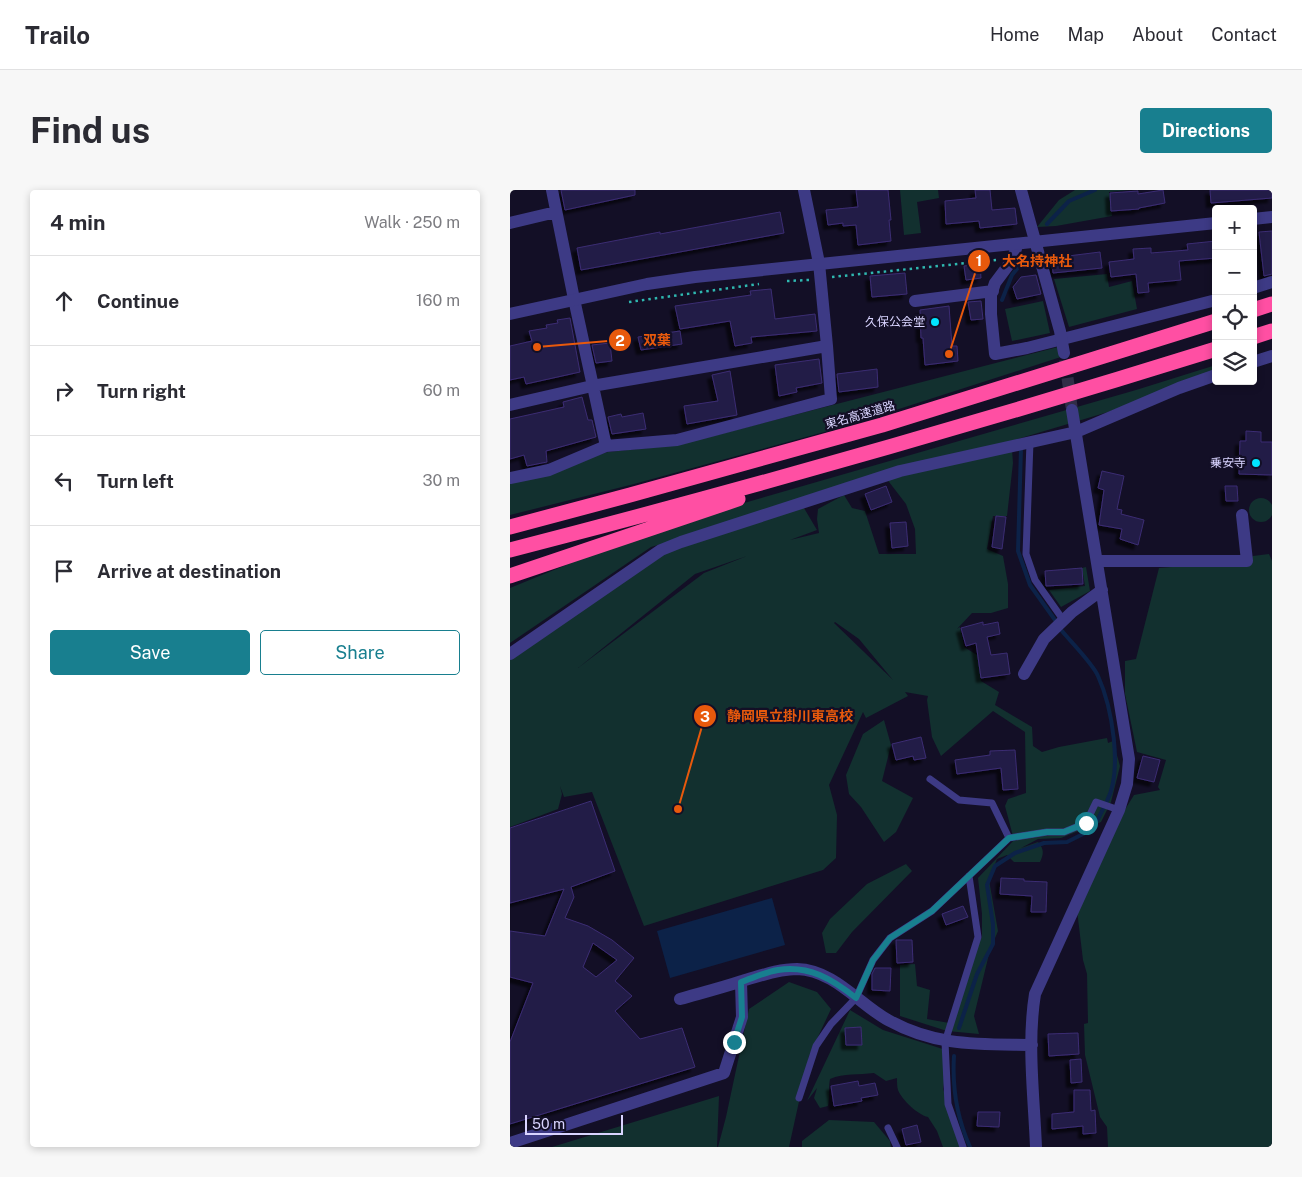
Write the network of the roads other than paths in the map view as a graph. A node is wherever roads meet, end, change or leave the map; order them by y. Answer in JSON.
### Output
{"nodes":[{"id":1,"x":552,"y":190,"type":"edge"},
{"id":2,"x":804,"y":190,"type":"edge"},
{"id":3,"x":1021,"y":190,"type":"edge"},
{"id":4,"x":556,"y":212,"type":"junction"},
{"id":5,"x":1272,"y":217,"type":"edge"},
{"id":6,"x":1257,"y":219,"type":"edge"},
{"id":7,"x":510,"y":223,"type":"edge"},
{"id":8,"x":1212,"y":223,"type":"edge"},
{"id":9,"x":1036,"y":243,"type":"junction"},
{"id":10,"x":1017,"y":245,"type":"junction"},
{"id":11,"x":818,"y":263,"type":"junction"},
{"id":12,"x":1272,"y":282,"type":"edge"},
{"id":13,"x":1257,"y":287,"type":"edge"},
{"id":14,"x":993,"y":291,"type":"junction"},
{"id":15,"x":574,"y":299,"type":"junction"},
{"id":16,"x":915,"y":301,"type":"dead end"},
{"id":17,"x":1212,"y":301,"type":"edge"},
{"id":18,"x":1272,"y":304,"type":"edge"},
{"id":19,"x":1257,"y":309,"type":"edge"},
{"id":20,"x":510,"y":314,"type":"edge"},
{"id":21,"x":1212,"y":322,"type":"edge"},
{"id":22,"x":1272,"y":331,"type":"edge"},
{"id":23,"x":1257,"y":336,"type":"edge"},
{"id":24,"x":1061,"y":338,"type":"junction"},
{"id":25,"x":827,"y":346,"type":"junction"},
{"id":26,"x":1212,"y":350,"type":"edge"},
{"id":27,"x":1064,"y":353,"type":"tunnel mouth"},
{"id":28,"x":1272,"y":356,"type":"edge"},
{"id":29,"x":1257,"y":361,"type":"edge"},
{"id":30,"x":1212,"y":376,"type":"edge"},
{"id":31,"x":592,"y":386,"type":"junction"},
{"id":32,"x":510,"y":405,"type":"edge"},
{"id":33,"x":1072,"y":410,"type":"tunnel mouth"},
{"id":34,"x":1076,"y":432,"type":"junction"},
{"id":35,"x":1030,"y":442,"type":"junction"},
{"id":36,"x":606,"y":446,"type":"junction"},
{"id":37,"x":883,"y":449,"type":"junction"},
{"id":38,"x":510,"y":478,"type":"edge"},
{"id":39,"x":1242,"y":515,"type":"dead end"},
{"id":40,"x":510,"y":527,"type":"edge"},
{"id":41,"x":510,"y":550,"type":"edge"},
{"id":42,"x":1097,"y":561,"type":"junction"},
{"id":43,"x":510,"y":576,"type":"edge"},
{"id":44,"x":1102,"y":590,"type":"junction"},
{"id":45,"x":1064,"y":620,"type":"junction"},
{"id":46,"x":510,"y":654,"type":"edge"},
{"id":47,"x":1024,"y":674,"type":"dead end"},
{"id":48,"x":930,"y":778,"type":"dead end"},
{"id":49,"x":1119,"y":810,"type":"junction"},
{"id":50,"x":1009,"y":838,"type":"junction"},
{"id":51,"x":969,"y":876,"type":"junction"},
{"id":52,"x":741,"y":982,"type":"junction"},
{"id":53,"x":856,"y":998,"type":"junction"},
{"id":54,"x":680,"y":999,"type":"dead end"},
{"id":55,"x":946,"y":1042,"type":"junction"},
{"id":56,"x":1032,"y":1045,"type":"junction"},
{"id":57,"x":799,"y":1098,"type":"dead end"},
{"id":58,"x":888,"y":1128,"type":"dead end"},
{"id":59,"x":510,"y":1144,"type":"edge"},
{"id":60,"x":897,"y":1147,"type":"edge"},
{"id":61,"x":963,"y":1147,"type":"edge"},
{"id":62,"x":1036,"y":1147,"type":"edge"}],
"edges":[{"from":1,"to":4,"type":"street"},
{"from":2,"to":11,"type":"street"},
{"from":3,"to":9,"type":"street"},
{"from":4,"to":7,"type":"street"},
{"from":4,"to":15,"type":"street"},
{"from":5,"to":6,"type":"street"},
{"from":8,"to":9,"type":"street"},
{"from":9,"to":10,"type":"street"},
{"from":9,"to":24,"type":"street"},
{"from":10,"to":11,"type":"street"},
{"from":10,"to":14,"type":"street"},
{"from":11,"to":15,"type":"street"},
{"from":11,"to":25,"type":"street"},
{"from":12,"to":13,"type":"street"},
{"from":14,"to":16,"type":"street"},
{"from":14,"to":24,"type":"street"},
{"from":15,"to":20,"type":"street"},
{"from":15,"to":31,"type":"street"},
{"from":17,"to":24,"type":"street"},
{"from":18,"to":19,"type":"highway"},
{"from":21,"to":40,"type":"highway","name":"東名高速道路"},
{"from":22,"to":23,"type":"highway"},
{"from":24,"to":27,"type":"street"},
{"from":25,"to":31,"type":"street"},
{"from":25,"to":36,"type":"street"},
{"from":26,"to":37,"type":"highway"},
{"from":28,"to":29,"type":"street"},
{"from":30,"to":34,"type":"street"},
{"from":31,"to":32,"type":"street"},
{"from":31,"to":36,"type":"street"},
{"from":33,"to":34,"type":"street"},
{"from":34,"to":35,"type":"street"},
{"from":34,"to":42,"type":"street"},
{"from":35,"to":45,"type":"lane"},
{"from":35,"to":46,"type":"street"},
{"from":36,"to":38,"type":"street"},
{"from":37,"to":41,"type":"highway"},
{"from":37,"to":43,"type":"highway"},
{"from":39,"to":42,"type":"street"},
{"from":42,"to":44,"type":"street"},
{"from":44,"to":45,"type":"street"},
{"from":44,"to":49,"type":"street"},
{"from":45,"to":47,"type":"street"},
{"from":48,"to":50,"type":"lane"},
{"from":49,"to":50,"type":"lane"},
{"from":49,"to":56,"type":"street"},
{"from":50,"to":51,"type":"lane"},
{"from":51,"to":53,"type":"lane"},
{"from":51,"to":55,"type":"lane"},
{"from":52,"to":53,"type":"street"},
{"from":52,"to":54,"type":"street"},
{"from":52,"to":59,"type":"street"},
{"from":53,"to":55,"type":"street"},
{"from":53,"to":57,"type":"lane"},
{"from":55,"to":56,"type":"street"},
{"from":55,"to":61,"type":"lane"},
{"from":56,"to":62,"type":"street"},
{"from":58,"to":60,"type":"lane"}]}
